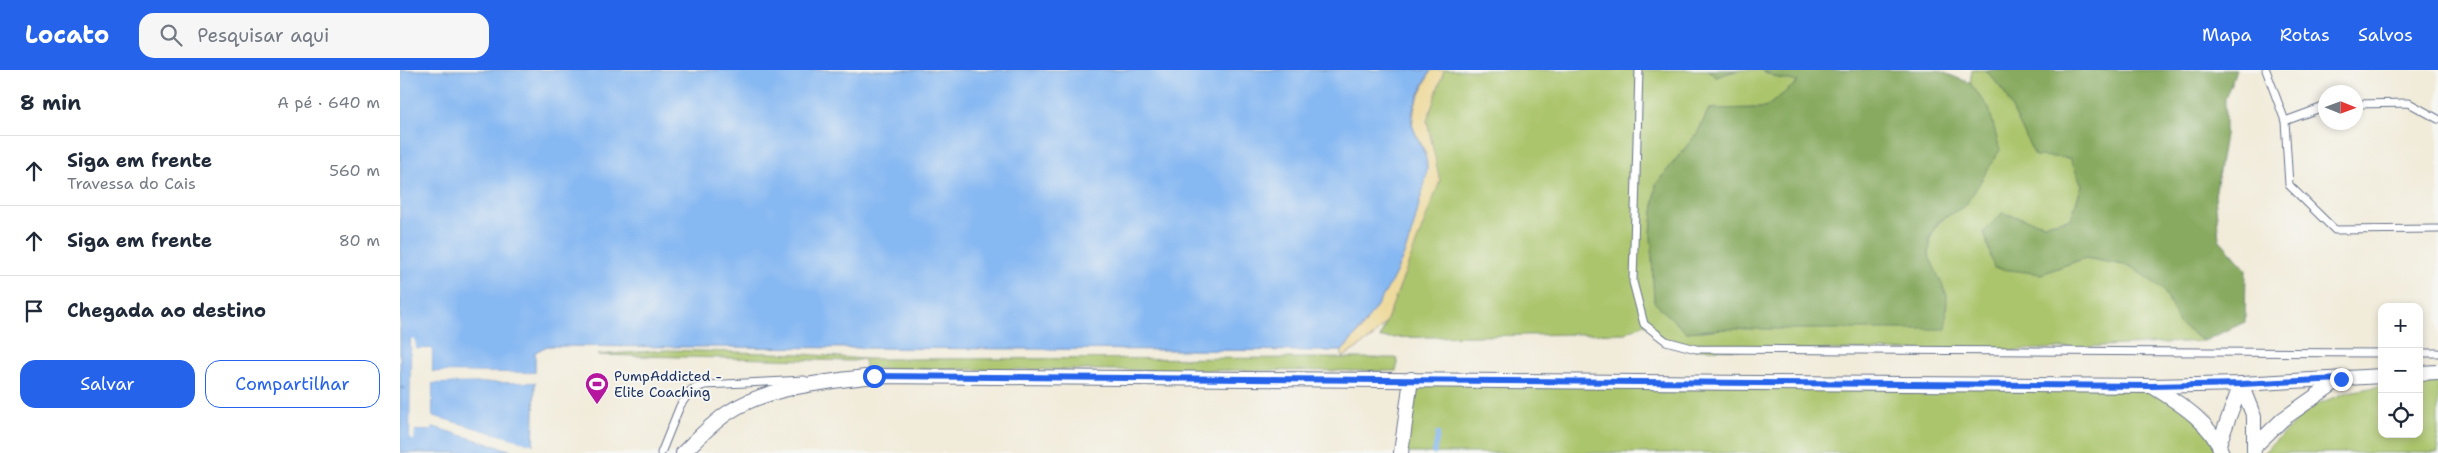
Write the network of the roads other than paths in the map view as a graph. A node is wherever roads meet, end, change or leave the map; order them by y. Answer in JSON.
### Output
{"nodes":[{"id":1,"x":1639,"y":70,"type":"edge"},
{"id":2,"x":2266,"y":70,"type":"edge"},
{"id":3,"x":2363,"y":104,"type":"edge"},
{"id":4,"x":2318,"y":109,"type":"edge"},
{"id":5,"x":2438,"y":119,"type":"edge"},
{"id":6,"x":2285,"y":121,"type":"junction"},
{"id":7,"x":2438,"y":229,"type":"edge"},
{"id":8,"x":2378,"y":353,"type":"edge"},
{"id":9,"x":2423,"y":353,"type":"edge"},
{"id":10,"x":2438,"y":353,"type":"edge"},
{"id":11,"x":2438,"y":372,"type":"edge"},
{"id":12,"x":2423,"y":373,"type":"edge"},
{"id":13,"x":874,"y":376,"type":"junction"},
{"id":14,"x":2378,"y":376,"type":"edge"},
{"id":15,"x":1411,"y":379,"type":"junction"},
{"id":16,"x":2341,"y":379,"type":"junction"},
{"id":17,"x":2241,"y":384,"type":"junction"},
{"id":18,"x":2152,"y":386,"type":"junction"},
{"id":19,"x":2221,"y":448,"type":"edge"},
{"id":20,"x":2254,"y":450,"type":"edge"},
{"id":21,"x":661,"y":453,"type":"edge"},
{"id":22,"x":683,"y":453,"type":"edge"},
{"id":23,"x":1400,"y":453,"type":"edge"}],
"edges":[{"from":1,"to":8,"type":"lane"},
{"from":2,"to":6,"type":"lane"},
{"from":3,"to":5,"type":"lane"},
{"from":4,"to":6,"type":"lane"},
{"from":6,"to":7,"type":"lane"},
{"from":9,"to":10,"type":"lane"},
{"from":11,"to":12,"type":"street"},
{"from":13,"to":15,"type":"street"},
{"from":13,"to":21,"type":"lane"},
{"from":13,"to":22,"type":"street"},
{"from":14,"to":16,"type":"street"},
{"from":15,"to":18,"type":"street"},
{"from":15,"to":23,"type":"street"},
{"from":16,"to":17,"type":"street"},
{"from":16,"to":20,"type":"street"},
{"from":17,"to":18,"type":"street"},
{"from":17,"to":19,"type":"street"},
{"from":17,"to":20,"type":"street"},
{"from":18,"to":19,"type":"street"}]}
